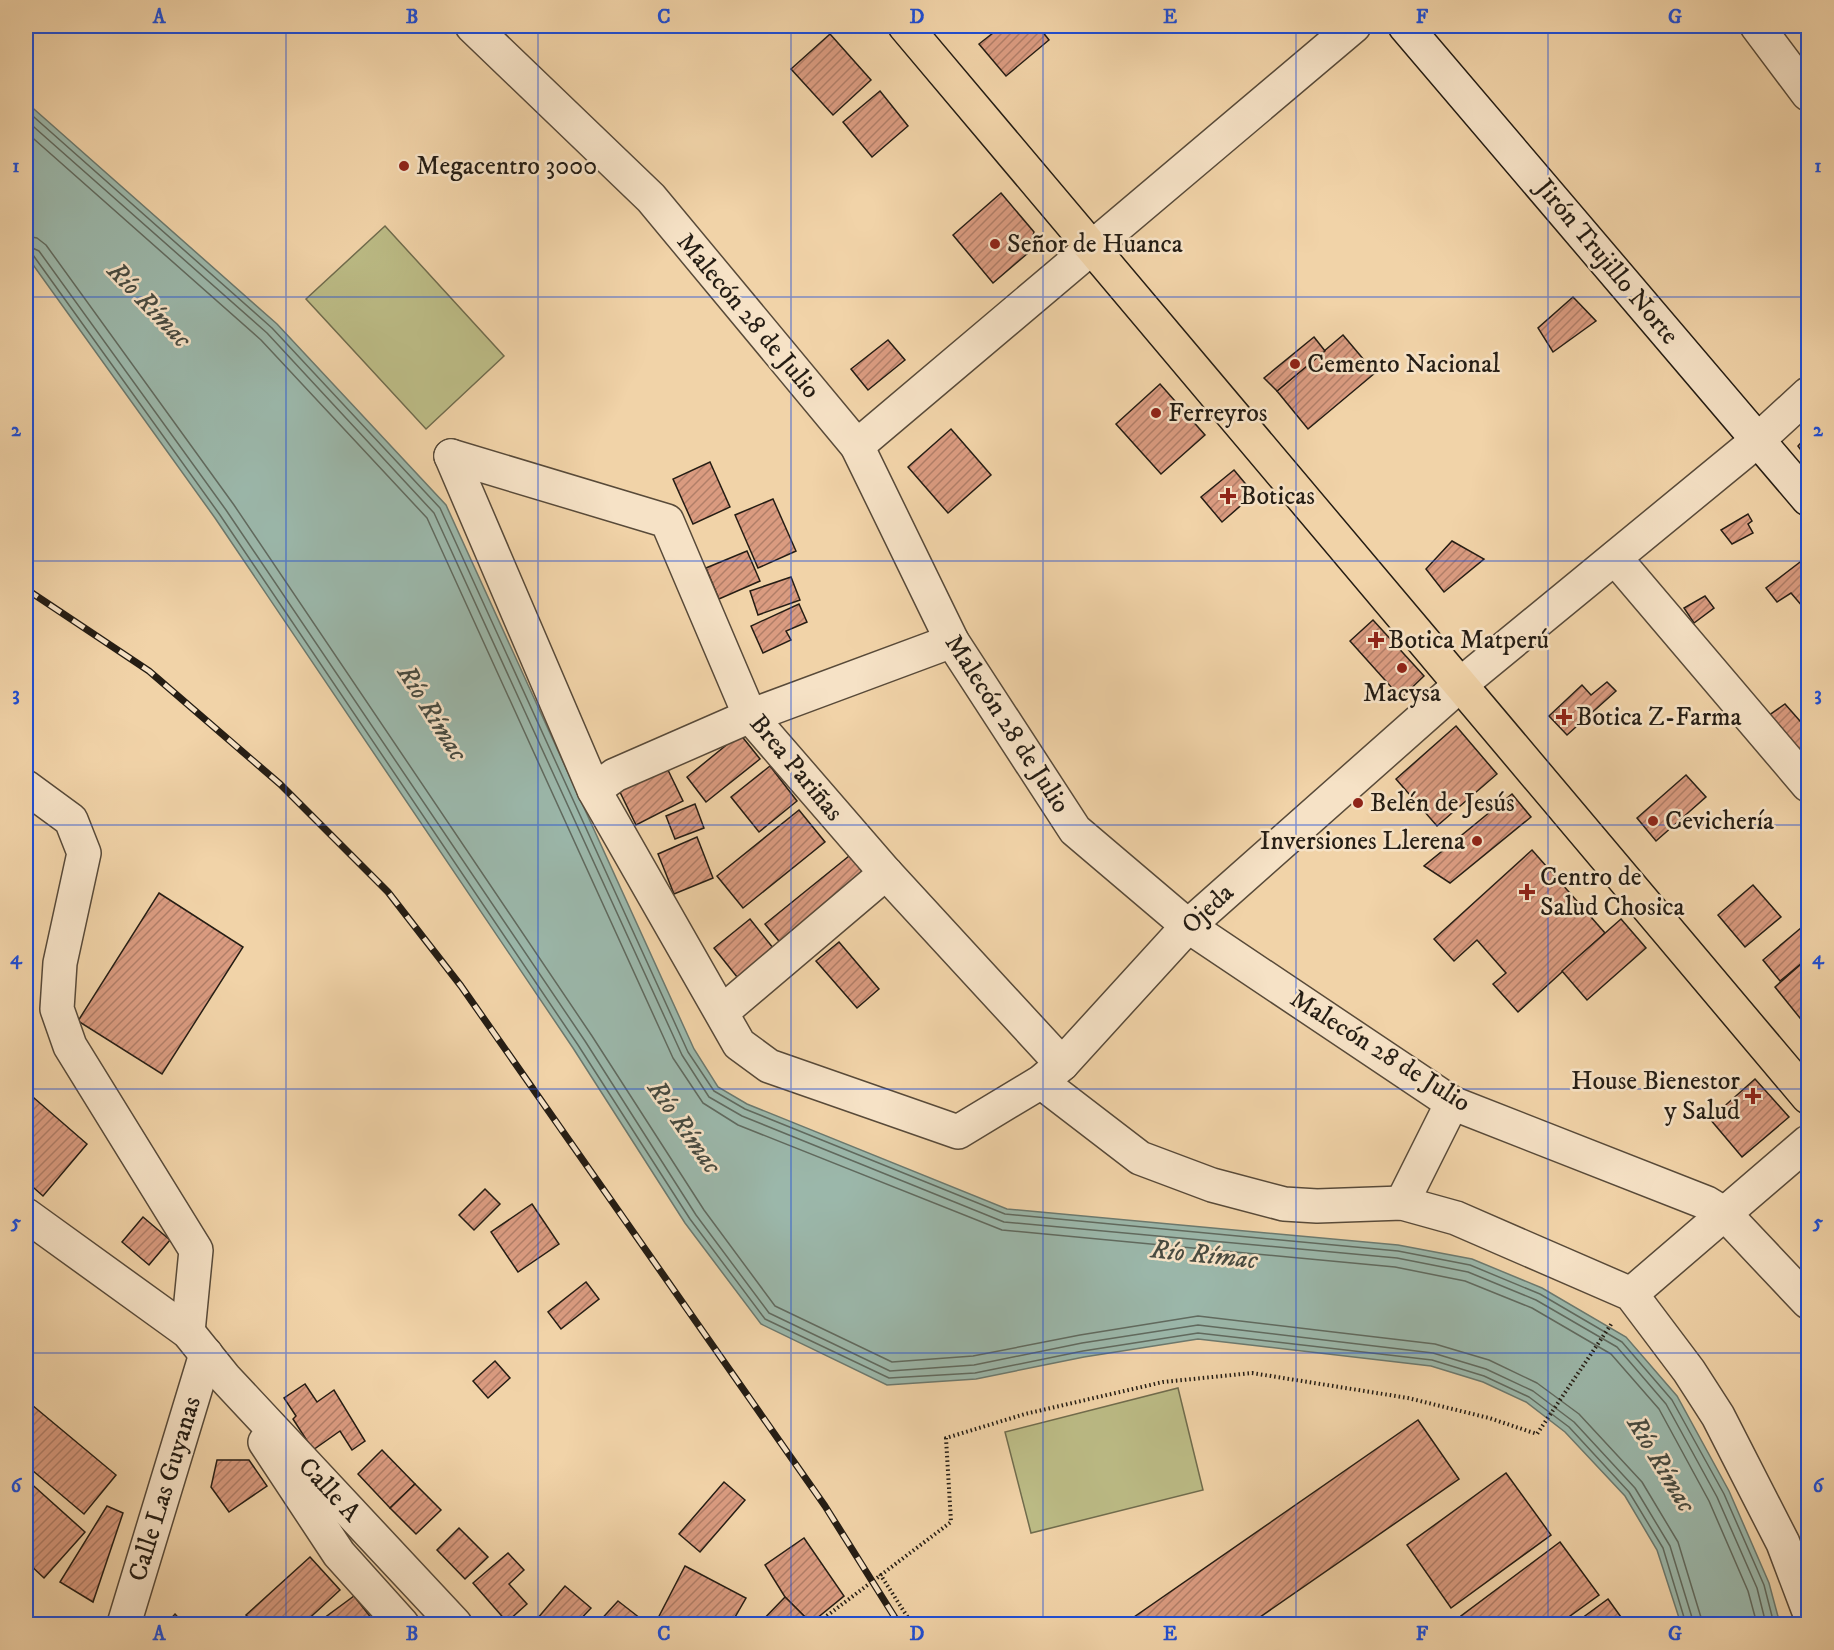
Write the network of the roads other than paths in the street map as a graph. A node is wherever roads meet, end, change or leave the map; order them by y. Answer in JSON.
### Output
{"nodes":[{"id":1,"x":472,"y":26,"type":"edge"},
{"id":2,"x":905,"y":26,"type":"edge"},
{"id":3,"x":1354,"y":26,"type":"edge"},
{"id":4,"x":1405,"y":26,"type":"edge"},
{"id":5,"x":1756,"y":26,"type":"edge"},
{"id":6,"x":1809,"y":94,"type":"edge"},
{"id":7,"x":1093,"y":248,"type":"junction"},
{"id":8,"x":1809,"y":394,"type":"edge"},
{"id":9,"x":1758,"y":440,"type":"junction"},
{"id":10,"x":857,"y":446,"type":"junction"},
{"id":11,"x":1809,"y":499,"type":"edge"},
{"id":12,"x":1615,"y":558,"type":"junction"},
{"id":13,"x":952,"y":641,"type":"junction"},
{"id":14,"x":1461,"y":684,"type":"junction"},
{"id":15,"x":750,"y":716,"type":"junction"},
{"id":16,"x":1809,"y":785,"type":"edge"},
{"id":17,"x":26,"y":786,"type":"edge"},
{"id":18,"x":594,"y":790,"type":"junction"},
{"id":19,"x":886,"y":873,"type":"junction"},
{"id":20,"x":1188,"y":926,"type":"junction"},
{"id":21,"x":722,"y":1012,"type":"junction"},
{"id":22,"x":1052,"y":1073,"type":"junction"},
{"id":23,"x":1809,"y":1097,"type":"edge"},
{"id":24,"x":1452,"y":1103,"type":"junction"},
{"id":25,"x":1809,"y":1142,"type":"edge"},
{"id":26,"x":1402,"y":1203,"type":"junction"},
{"id":27,"x":1725,"y":1214,"type":"junction"},
{"id":28,"x":26,"y":1215,"type":"edge"},
{"id":29,"x":1809,"y":1302,"type":"edge"},
{"id":30,"x":1625,"y":1303,"type":"junction"},
{"id":31,"x":206,"y":1355,"type":"junction"},
{"id":32,"x":1809,"y":1609,"type":"edge"},
{"id":33,"x":124,"y":1624,"type":"edge"},
{"id":34,"x":402,"y":1624,"type":"edge"},
{"id":35,"x":455,"y":1624,"type":"edge"}],
"edges":[{"from":1,"to":10,"type":"street","name":"Malecón 28 de Julio"},
{"from":2,"to":7,"type":"highway"},
{"from":3,"to":7,"type":"street"},
{"from":4,"to":9,"type":"street","name":"Jirón Trujillo Norte"},
{"from":5,"to":6,"type":"street"},
{"from":7,"to":10,"type":"street"},
{"from":7,"to":14,"type":"highway"},
{"from":8,"to":9,"type":"street","name":"Ojeda"},
{"from":9,"to":11,"type":"street","name":"Jirón Trujillo Norte"},
{"from":9,"to":12,"type":"street","name":"Ojeda"},
{"from":10,"to":13,"type":"street","name":"Malecón 28 de Julio"},
{"from":12,"to":14,"type":"street","name":"Ojeda"},
{"from":12,"to":16,"type":"street"},
{"from":13,"to":15,"type":"street"},
{"from":13,"to":20,"type":"street","name":"Malecón 28 de Julio"},
{"from":14,"to":20,"type":"street","name":"Ojeda"},
{"from":14,"to":23,"type":"highway"},
{"from":15,"to":18,"type":"street"},
{"from":15,"to":18,"type":"street","name":"Brea Pariñas"},
{"from":15,"to":19,"type":"street","name":"Brea Pariñas"},
{"from":17,"to":31,"type":"street","name":"Calle Las Guyanas"},
{"from":18,"to":21,"type":"street"},
{"from":19,"to":21,"type":"street"},
{"from":19,"to":22,"type":"street","name":"Brea Pariñas"},
{"from":20,"to":22,"type":"street","name":"Ojeda"},
{"from":20,"to":24,"type":"street","name":"Malecón 28 de Julio"},
{"from":21,"to":22,"type":"street","name":"Ojeda"},
{"from":22,"to":26,"type":"street","name":"Brea Pariñas"},
{"from":24,"to":26,"type":"street"},
{"from":24,"to":27,"type":"street","name":"Malecón 28 de Julio"},
{"from":25,"to":27,"type":"street"},
{"from":26,"to":30,"type":"street","name":"Brea Pariñas"},
{"from":27,"to":29,"type":"street","name":"Malecón 28 de Julio"},
{"from":27,"to":30,"type":"street"},
{"from":28,"to":31,"type":"street"},
{"from":30,"to":32,"type":"street"},
{"from":31,"to":33,"type":"street","name":"Calle Las Guyanas"},
{"from":31,"to":34,"type":"street"},
{"from":31,"to":35,"type":"street","name":"Calle A"}]}
